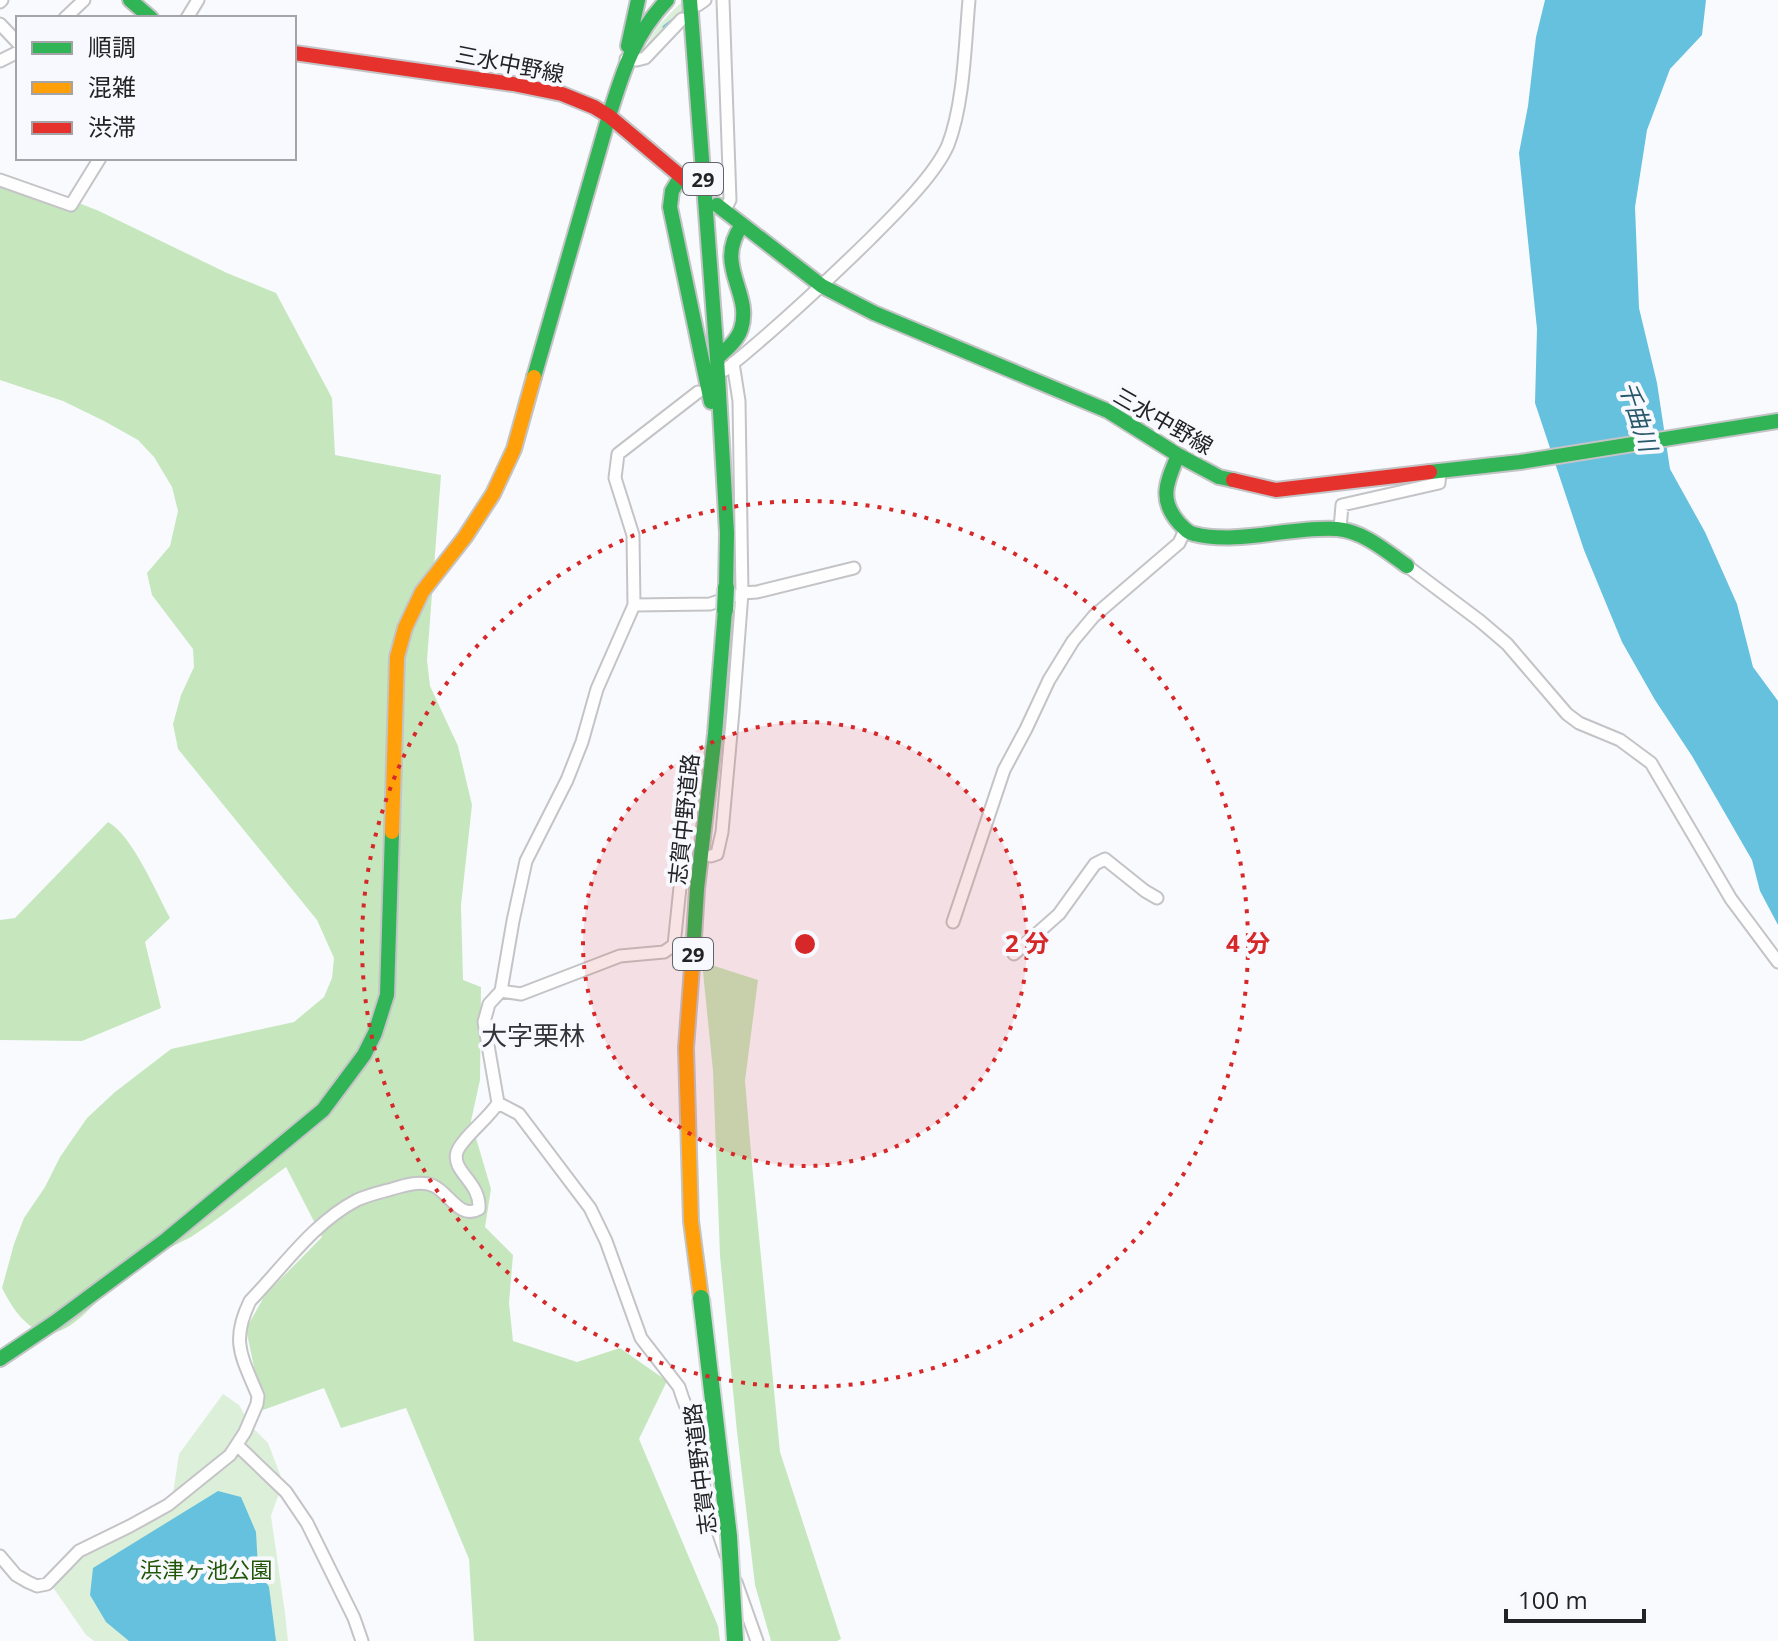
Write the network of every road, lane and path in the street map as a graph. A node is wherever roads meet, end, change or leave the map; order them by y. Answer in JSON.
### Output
{"nodes":[{"id":1,"x":84,"y":0,"type":"edge"},
{"id":2,"x":130,"y":0,"type":"edge"},
{"id":3,"x":638,"y":0,"type":"edge"},
{"id":4,"x":667,"y":0,"type":"edge"},
{"id":5,"x":723,"y":0,"type":"edge"},
{"id":6,"x":969,"y":0,"type":"edge"},
{"id":7,"x":698,"y":2,"type":"edge"},
{"id":8,"x":67,"y":16,"type":"edge"},
{"id":9,"x":149,"y":16,"type":"edge"},
{"id":10,"x":682,"y":19,"type":"dead end"},
{"id":11,"x":0,"y":24,"type":"edge"},
{"id":12,"x":16,"y":41,"type":"edge"},
{"id":13,"x":296,"y":53,"type":"edge"},
{"id":14,"x":626,"y":59,"type":"junction"},
{"id":15,"x":609,"y":116,"type":"junction"},
{"id":16,"x":99,"y":160,"type":"edge"},
{"id":17,"x":0,"y":180,"type":"edge"},
{"id":18,"x":721,"y":208,"type":"joint"},
{"id":19,"x":742,"y":225,"type":"junction"},
{"id":20,"x":822,"y":286,"type":"junction"},
{"id":21,"x":725,"y":364,"type":"junction"},
{"id":22,"x":698,"y":392,"type":"dead end"},
{"id":23,"x":1778,"y":421,"type":"edge"},
{"id":24,"x":722,"y":454,"type":"junction"},
{"id":25,"x":1178,"y":455,"type":"junction"},
{"id":26,"x":1440,"y":471,"type":"junction"},
{"id":27,"x":1340,"y":529,"type":"junction"},
{"id":28,"x":1185,"y":530,"type":"junction"},
{"id":29,"x":1407,"y":566,"type":"joint"},
{"id":30,"x":854,"y":568,"type":"dead end"},
{"id":31,"x":734,"y":590,"type":"junction"},
{"id":32,"x":634,"y":605,"type":"junction"},
{"id":33,"x":711,"y":856,"type":"dead end"},
{"id":34,"x":682,"y":868,"type":"dead end"},
{"id":35,"x":1157,"y":898,"type":"dead end"},
{"id":36,"x":953,"y":922,"type":"dead end"},
{"id":37,"x":1014,"y":954,"type":"dead end"},
{"id":38,"x":1778,"y":962,"type":"edge"},
{"id":39,"x":501,"y":991,"type":"junction"},
{"id":40,"x":498,"y":1103,"type":"junction"},
{"id":41,"x":0,"y":1359,"type":"edge"},
{"id":42,"x":237,"y":1445,"type":"junction"},
{"id":43,"x":0,"y":1556,"type":"edge"},
{"id":44,"x":362,"y":1641,"type":"edge"},
{"id":45,"x":735,"y":1641,"type":"edge"},
{"id":46,"x":757,"y":1641,"type":"edge"}],
"edges":[{"from":1,"to":8,"type":"street"},
{"from":2,"to":9,"type":"main road"},
{"from":3,"to":14,"type":"main road"},
{"from":4,"to":14,"type":"main road"},
{"from":5,"to":18,"type":"street"},
{"from":6,"to":20,"type":"street"},
{"from":7,"to":21,"type":"main road","name":"志賀中野道路","number":"29"},
{"from":10,"to":14,"type":"street"},
{"from":11,"to":12,"type":"street"},
{"from":13,"to":15,"type":"main road","name":"三水中野線"},
{"from":14,"to":15,"type":"main road"},
{"from":15,"to":24,"type":"main road","name":"三水中野線","number":"29"},
{"from":15,"to":41,"type":"main road"},
{"from":16,"to":17,"type":"street"},
{"from":18,"to":19,"type":"main road","name":"三水中野線"},
{"from":19,"to":20,"type":"main road","name":"三水中野線"},
{"from":19,"to":21,"type":"main road"},
{"from":20,"to":21,"type":"street"},
{"from":20,"to":25,"type":"main road","name":"三水中野線"},
{"from":21,"to":24,"type":"main road","name":"志賀中野道路","number":"29"},
{"from":21,"to":31,"type":"street"},
{"from":22,"to":32,"type":"street"},
{"from":23,"to":26,"type":"main road","name":"三水中野線"},
{"from":24,"to":31,"type":"main road","name":"志賀中野道路","number":"29"},
{"from":25,"to":26,"type":"main road","name":"三水中野線"},
{"from":25,"to":28,"type":"main road"},
{"from":26,"to":27,"type":"street"},
{"from":27,"to":28,"type":"main road"},
{"from":27,"to":29,"type":"main road"},
{"from":28,"to":36,"type":"street"},
{"from":29,"to":38,"type":"street"},
{"from":30,"to":31,"type":"street"},
{"from":31,"to":32,"type":"street"},
{"from":31,"to":33,"type":"street"},
{"from":31,"to":45,"type":"main road","name":"志賀中野道路","number":"29","bridge":true},
{"from":32,"to":39,"type":"street"},
{"from":34,"to":39,"type":"street"},
{"from":35,"to":37,"type":"street"},
{"from":39,"to":40,"type":"street"},
{"from":40,"to":42,"type":"street"},
{"from":40,"to":46,"type":"street"},
{"from":42,"to":43,"type":"street"},
{"from":42,"to":44,"type":"street"}]}
